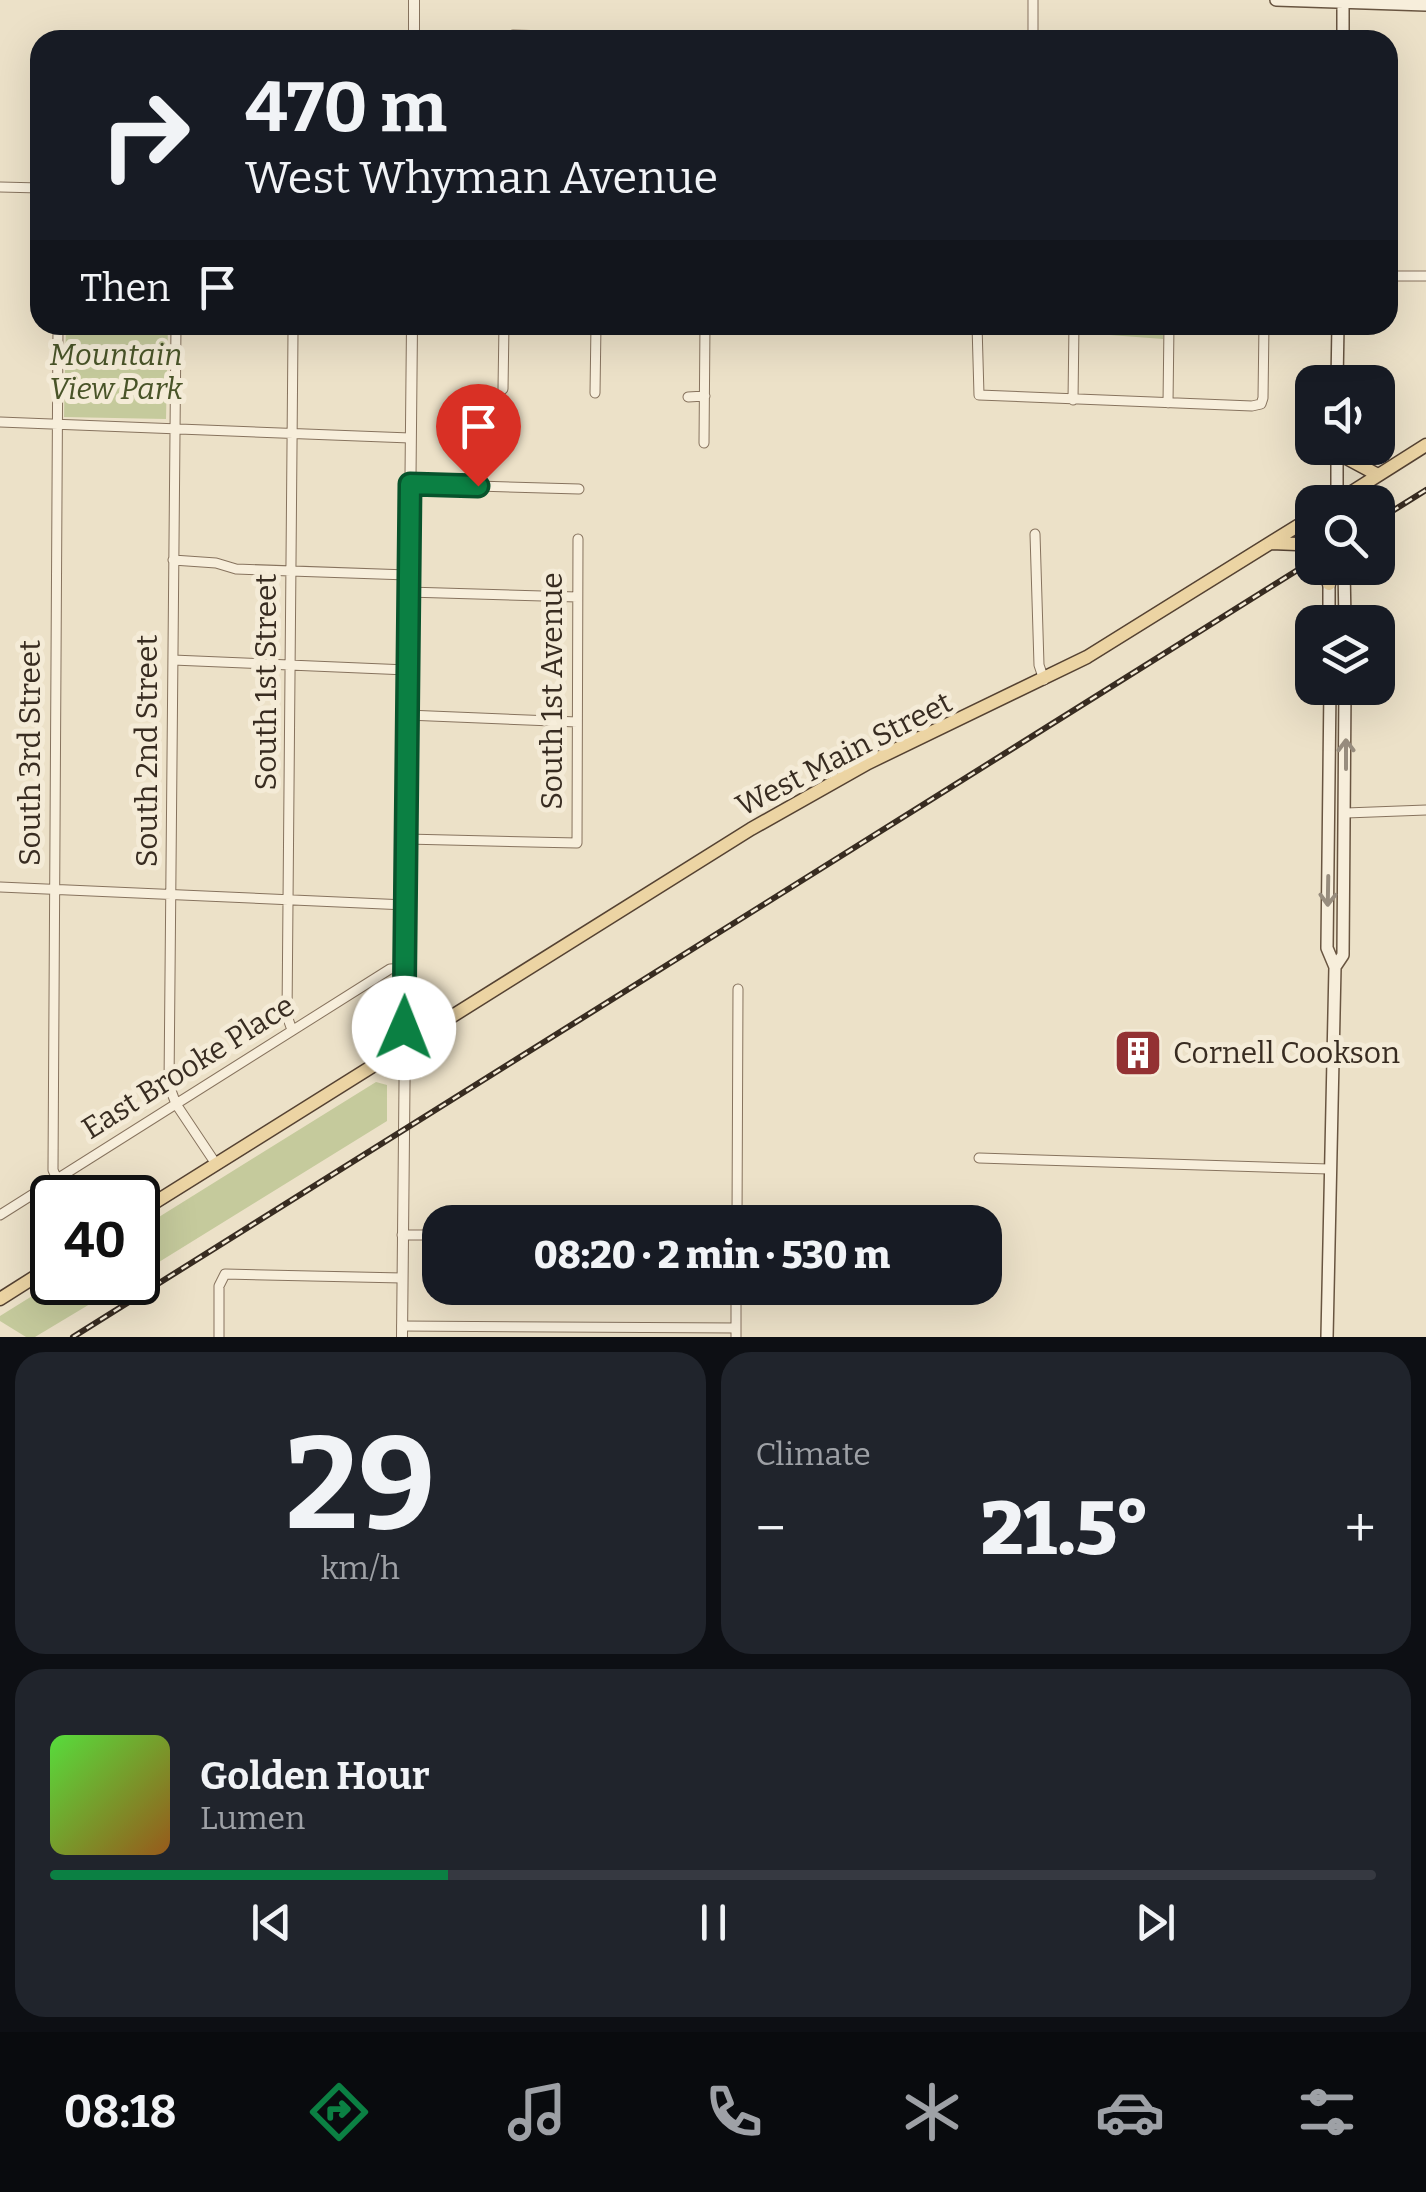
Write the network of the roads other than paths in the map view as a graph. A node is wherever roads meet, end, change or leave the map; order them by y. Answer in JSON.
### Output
{"nodes":[{"id":1,"x":414,"y":0,"type":"edge"},
{"id":2,"x":1033,"y":0,"type":"edge"},
{"id":3,"x":1276,"y":0,"type":"edge"},
{"id":4,"x":1343,"y":1,"type":"edge"},
{"id":5,"x":1426,"y":5,"type":"edge"},
{"id":6,"x":414,"y":30,"type":"edge"},
{"id":7,"x":1033,"y":30,"type":"edge"},
{"id":8,"x":1343,"y":30,"type":"edge"},
{"id":9,"x":0,"y":187,"type":"edge"},
{"id":10,"x":30,"y":188,"type":"edge"},
{"id":11,"x":1398,"y":276,"type":"edge"},
{"id":12,"x":1426,"y":276,"type":"edge"},
{"id":13,"x":58,"y":335,"type":"edge"},
{"id":14,"x":176,"y":335,"type":"edge"},
{"id":15,"x":293,"y":335,"type":"edge"},
{"id":16,"x":412,"y":335,"type":"edge"},
{"id":17,"x":504,"y":335,"type":"edge"},
{"id":18,"x":596,"y":335,"type":"edge"},
{"id":19,"x":705,"y":335,"type":"edge"},
{"id":20,"x":977,"y":335,"type":"edge"},
{"id":21,"x":1074,"y":335,"type":"edge"},
{"id":22,"x":1169,"y":335,"type":"edge"},
{"id":23,"x":1264,"y":335,"type":"edge"},
{"id":24,"x":1338,"y":335,"type":"edge"},
{"id":25,"x":1337,"y":365,"type":"edge"},
{"id":26,"x":504,"y":389,"type":"dead end"},
{"id":27,"x":595,"y":393,"type":"dead end"},
{"id":28,"x":705,"y":396,"type":"junction"},
{"id":29,"x":688,"y":397,"type":"dead end"},
{"id":30,"x":1073,"y":400,"type":"junction"},
{"id":31,"x":1168,"y":403,"type":"junction"},
{"id":32,"x":0,"y":422,"type":"edge"},
{"id":33,"x":57,"y":424,"type":"junction"},
{"id":34,"x":174,"y":428,"type":"junction"},
{"id":35,"x":292,"y":432,"type":"junction"},
{"id":36,"x":410,"y":438,"type":"junction"},
{"id":37,"x":704,"y":443,"type":"dead end"},
{"id":38,"x":1426,"y":445,"type":"edge"},
{"id":39,"x":1362,"y":465,"type":"edge"},
{"id":40,"x":1378,"y":475,"type":"junction"},
{"id":41,"x":410,"y":484,"type":"junction"},
{"id":42,"x":1363,"y":485,"type":"edge"},
{"id":43,"x":580,"y":489,"type":"dead end"},
{"id":44,"x":1295,"y":526,"type":"edge"},
{"id":45,"x":1035,"y":534,"type":"dead end"},
{"id":46,"x":578,"y":540,"type":"dead end"},
{"id":47,"x":1268,"y":543,"type":"junction"},
{"id":48,"x":1295,"y":544,"type":"edge"},
{"id":49,"x":173,"y":560,"type":"junction"},
{"id":50,"x":291,"y":571,"type":"junction"},
{"id":51,"x":408,"y":575,"type":"junction"},
{"id":52,"x":408,"y":592,"type":"junction"},
{"id":53,"x":576,"y":597,"type":"junction"},
{"id":54,"x":173,"y":660,"type":"junction"},
{"id":55,"x":291,"y":663,"type":"junction"},
{"id":56,"x":407,"y":670,"type":"junction"},
{"id":57,"x":1044,"y":680,"type":"junction"},
{"id":58,"x":1330,"y":705,"type":"edge"},
{"id":59,"x":1345,"y":705,"type":"edge"},
{"id":60,"x":407,"y":715,"type":"junction"},
{"id":61,"x":577,"y":722,"type":"junction"},
{"id":62,"x":1426,"y":810,"type":"edge"},
{"id":63,"x":1346,"y":813,"type":"junction"},
{"id":64,"x":1330,"y":814,"type":"junction"},
{"id":65,"x":406,"y":839,"type":"junction"},
{"id":66,"x":0,"y":887,"type":"edge"},
{"id":67,"x":55,"y":889,"type":"junction"},
{"id":68,"x":172,"y":896,"type":"junction"},
{"id":69,"x":289,"y":900,"type":"junction"},
{"id":70,"x":406,"y":906,"type":"junction"},
{"id":71,"x":1327,"y":948,"type":"junction"},
{"id":72,"x":1343,"y":955,"type":"junction"},
{"id":73,"x":1335,"y":967,"type":"junction"},
{"id":74,"x":405,"y":968,"type":"junction"},
{"id":75,"x":738,"y":989,"type":"dead end"},
{"id":76,"x":292,"y":1030,"type":"junction"},
{"id":77,"x":404,"y":1046,"type":"junction"},
{"id":78,"x":176,"y":1104,"type":"junction"},
{"id":79,"x":979,"y":1158,"type":"dead end"},
{"id":80,"x":216,"y":1164,"type":"junction"},
{"id":81,"x":1329,"y":1170,"type":"junction"},
{"id":82,"x":55,"y":1175,"type":"edge"},
{"id":83,"x":63,"y":1175,"type":"edge"},
{"id":84,"x":30,"y":1196,"type":"edge"},
{"id":85,"x":160,"y":1199,"type":"edge"},
{"id":86,"x":736,"y":1205,"type":"edge"},
{"id":87,"x":0,"y":1214,"type":"edge"},
{"id":88,"x":402,"y":1234,"type":"junction"},
{"id":89,"x":422,"y":1235,"type":"edge"},
{"id":90,"x":402,"y":1278,"type":"junction"},
{"id":91,"x":30,"y":1280,"type":"edge"},
{"id":92,"x":0,"y":1299,"type":"edge"},
{"id":93,"x":736,"y":1305,"type":"edge"},
{"id":94,"x":402,"y":1331,"type":"edge"},
{"id":95,"x":736,"y":1332,"type":"edge"},
{"id":96,"x":219,"y":1337,"type":"edge"},
{"id":97,"x":1327,"y":1337,"type":"edge"}],
"edges":[{"from":1,"to":6,"type":"street"},
{"from":2,"to":7,"type":"street"},
{"from":3,"to":4,"type":"main road"},
{"from":4,"to":5,"type":"main road"},
{"from":4,"to":8,"type":"main road"},
{"from":9,"to":10,"type":"street"},
{"from":11,"to":12,"type":"street"},
{"from":13,"to":33,"type":"street","name":"South 3rd Street"},
{"from":14,"to":34,"type":"street","name":"South 2nd Street"},
{"from":15,"to":35,"type":"street","name":"South 1st Street"},
{"from":16,"to":36,"type":"street"},
{"from":17,"to":26,"type":"street"},
{"from":18,"to":27,"type":"street"},
{"from":19,"to":28,"type":"street"},
{"from":20,"to":30,"type":"street"},
{"from":21,"to":30,"type":"street"},
{"from":22,"to":31,"type":"street"},
{"from":23,"to":31,"type":"street"},
{"from":24,"to":25,"type":"main road"},
{"from":28,"to":29,"type":"street"},
{"from":28,"to":37,"type":"street"},
{"from":30,"to":31,"type":"street"},
{"from":32,"to":33,"type":"street"},
{"from":33,"to":34,"type":"street"},
{"from":33,"to":67,"type":"street","name":"South 3rd Street"},
{"from":34,"to":35,"type":"street"},
{"from":34,"to":49,"type":"street","name":"South 2nd Street"},
{"from":35,"to":36,"type":"street"},
{"from":35,"to":50,"type":"street","name":"South 1st Street"},
{"from":36,"to":41,"type":"street"},
{"from":38,"to":40,"type":"main road"},
{"from":39,"to":40,"type":"main road"},
{"from":40,"to":42,"type":"main road"},
{"from":41,"to":43,"type":"street"},
{"from":41,"to":51,"type":"street"},
{"from":44,"to":47,"type":"main road","name":"West Main Street"},
{"from":45,"to":57,"type":"street"},
{"from":46,"to":53,"type":"street","name":"South 1st Avenue"},
{"from":47,"to":48,"type":"main road"},
{"from":47,"to":57,"type":"main road","name":"West Main Street"},
{"from":49,"to":50,"type":"street"},
{"from":49,"to":54,"type":"street","name":"South 2nd Street"},
{"from":50,"to":51,"type":"street"},
{"from":50,"to":55,"type":"street","name":"South 1st Street"},
{"from":51,"to":52,"type":"street"},
{"from":52,"to":53,"type":"street"},
{"from":52,"to":56,"type":"street"},
{"from":53,"to":61,"type":"street","name":"South 1st Avenue"},
{"from":54,"to":55,"type":"street"},
{"from":54,"to":68,"type":"street","name":"South 2nd Street"},
{"from":55,"to":56,"type":"street"},
{"from":55,"to":69,"type":"street","name":"South 1st Street"},
{"from":56,"to":60,"type":"street"},
{"from":57,"to":77,"type":"main road","name":"West Main Street"},
{"from":58,"to":64,"type":"main road"},
{"from":63,"to":59,"type":"main road","one_way":true},
{"from":60,"to":61,"type":"street"},
{"from":60,"to":65,"type":"street"},
{"from":61,"to":65,"type":"street","name":"South 1st Avenue"},
{"from":62,"to":63,"type":"street"},
{"from":63,"to":64,"type":"main road"},
{"from":63,"to":72,"type":"main road"},
{"from":64,"to":71,"type":"main road","one_way":true},
{"from":65,"to":70,"type":"street"},
{"from":66,"to":67,"type":"street"},
{"from":67,"to":68,"type":"street"},
{"from":67,"to":82,"type":"street","name":"South 3rd Street"},
{"from":68,"to":69,"type":"street"},
{"from":68,"to":78,"type":"street","name":"South 2nd Street"},
{"from":69,"to":70,"type":"street"},
{"from":69,"to":76,"type":"street","name":"South 1st Street"},
{"from":70,"to":74,"type":"street"},
{"from":71,"to":72,"type":"main road"},
{"from":71,"to":73,"type":"main road"},
{"from":72,"to":73,"type":"main road"},
{"from":73,"to":81,"type":"main road"},
{"from":74,"to":76,"type":"street","name":"East Brooke Place"},
{"from":74,"to":77,"type":"street"},
{"from":75,"to":86,"type":"street"},
{"from":76,"to":78,"type":"street","name":"East Brooke Place"},
{"from":77,"to":80,"type":"main road","name":"West Main Street"},
{"from":77,"to":88,"type":"street"},
{"from":78,"to":80,"type":"street","name":"South 2nd Street"},
{"from":78,"to":83,"type":"street","name":"East Brooke Place"},
{"from":79,"to":81,"type":"street"},
{"from":80,"to":85,"type":"main road","name":"West Main Street"},
{"from":81,"to":97,"type":"main road"},
{"from":84,"to":87,"type":"street","name":"East Brooke Place"},
{"from":88,"to":89,"type":"street"},
{"from":88,"to":90,"type":"street"},
{"from":90,"to":94,"type":"street"},
{"from":90,"to":96,"type":"street"},
{"from":91,"to":92,"type":"main road"},
{"from":93,"to":95,"type":"street"},
{"from":94,"to":95,"type":"street"}]}
